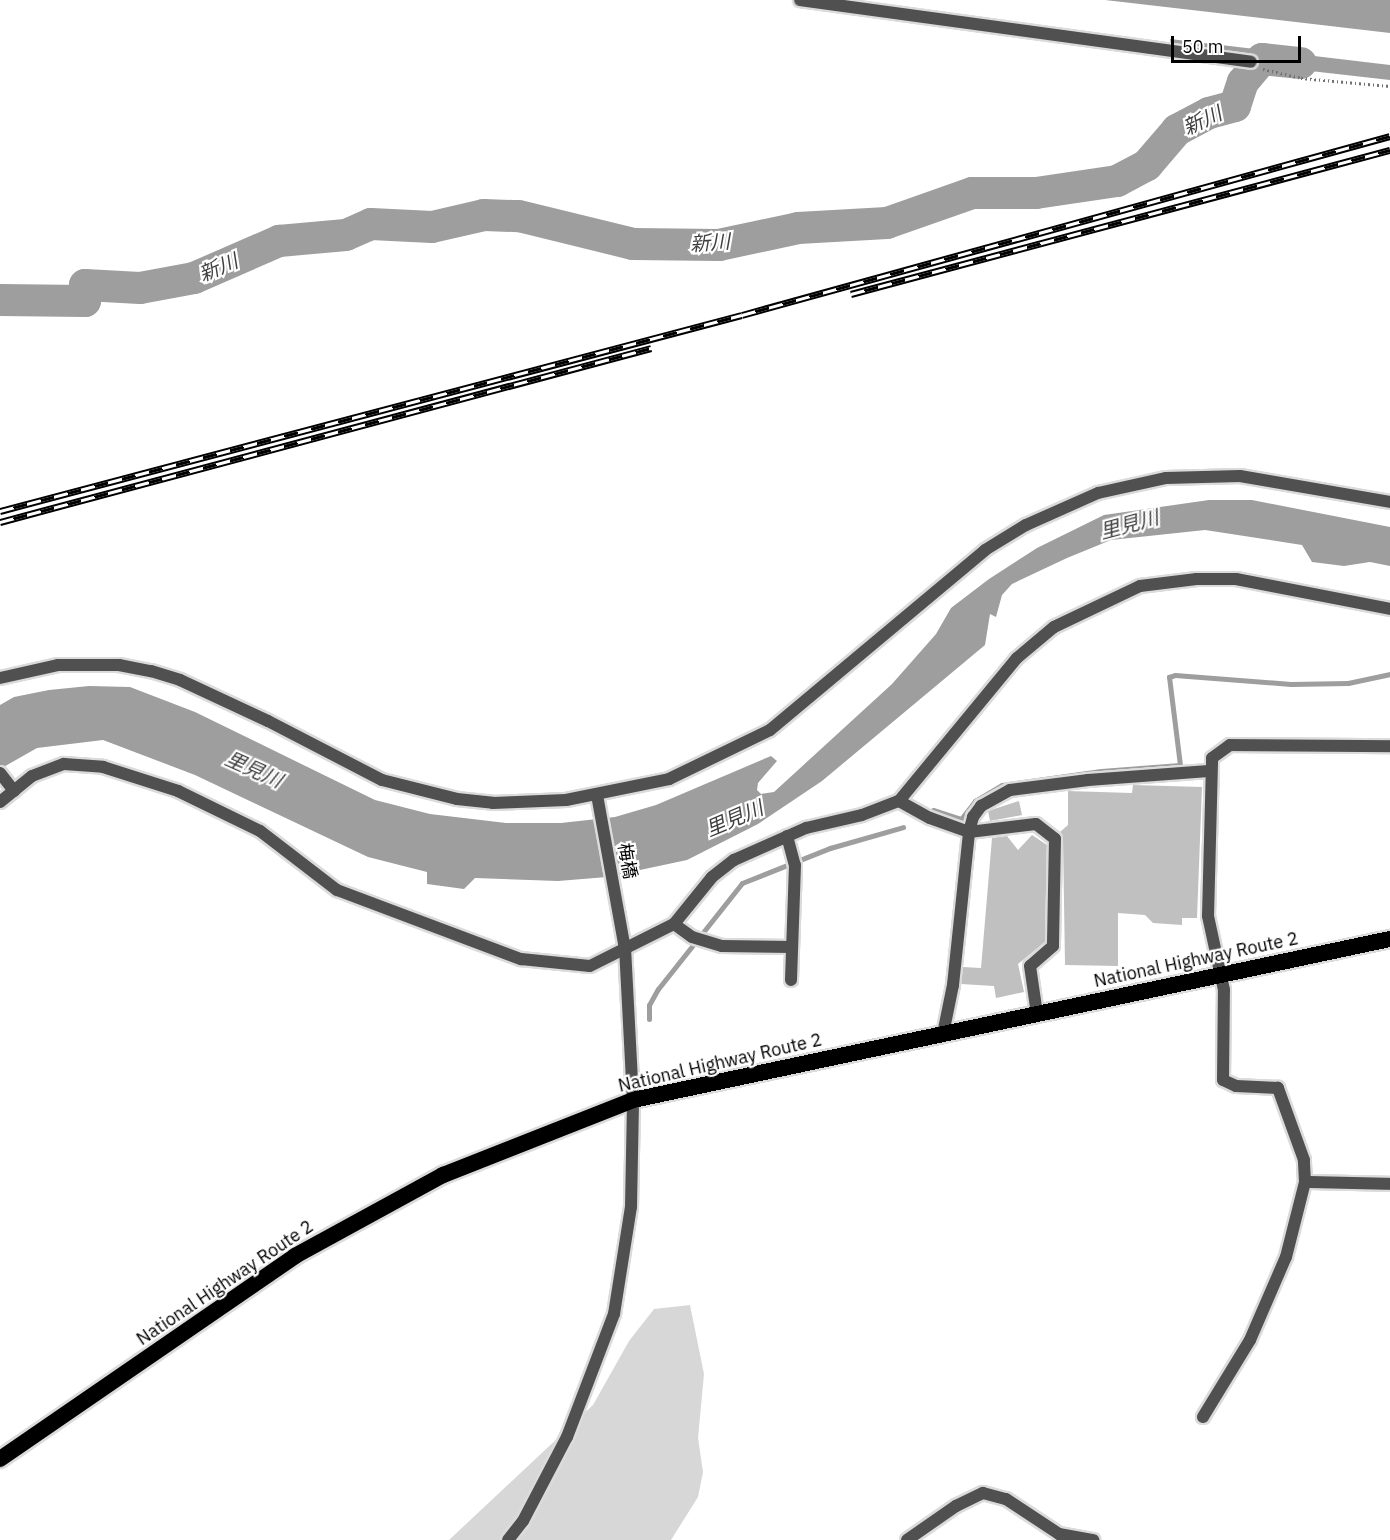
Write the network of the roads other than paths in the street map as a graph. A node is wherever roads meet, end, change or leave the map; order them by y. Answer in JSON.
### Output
{"nodes":[{"id":1,"x":800,"y":0,"type":"edge"},
{"id":2,"x":1255,"y":65,"type":"road end"},
{"id":3,"x":1390,"y":502,"type":"edge"},
{"id":4,"x":1390,"y":609,"type":"edge"},
{"id":5,"x":0,"y":678,"type":"edge"},
{"id":6,"x":1390,"y":746,"type":"edge"},
{"id":7,"x":1209,"y":771,"type":"junction"},
{"id":8,"x":7,"y":782,"type":"edge"},
{"id":9,"x":598,"y":798,"type":"junction"},
{"id":10,"x":899,"y":801,"type":"junction"},
{"id":11,"x":0,"y":802,"type":"edge"},
{"id":12,"x":969,"y":832,"type":"junction"},
{"id":13,"x":787,"y":836,"type":"junction"},
{"id":14,"x":674,"y":924,"type":"junction"},
{"id":15,"x":1390,"y":939,"type":"edge"},
{"id":16,"x":791,"y":947,"type":"junction"},
{"id":17,"x":625,"y":949,"type":"junction"},
{"id":18,"x":1222,"y":975,"type":"junction"},
{"id":19,"x":791,"y":980,"type":"dead end"},
{"id":20,"x":1036,"y":1014,"type":"junction"},
{"id":21,"x":943,"y":1034,"type":"junction"},
{"id":22,"x":633,"y":1100,"type":"junction"},
{"id":23,"x":1305,"y":1182,"type":"junction"},
{"id":24,"x":1390,"y":1184,"type":"edge"},
{"id":25,"x":1203,"y":1418,"type":"dead end"},
{"id":26,"x":0,"y":1459,"type":"edge"},
{"id":27,"x":1056,"y":1537,"type":"edge"},
{"id":28,"x":508,"y":1540,"type":"edge"},
{"id":29,"x":907,"y":1540,"type":"edge"},
{"id":30,"x":1093,"y":1540,"type":"edge"}],
"edges":[{"from":1,"to":2,"type":"street"},
{"from":3,"to":9,"type":"street"},
{"from":4,"to":10,"type":"street"},
{"from":5,"to":9,"type":"street"},
{"from":6,"to":7,"type":"street"},
{"from":7,"to":12,"type":"street"},
{"from":7,"to":18,"type":"street"},
{"from":8,"to":11,"type":"street"},
{"from":8,"to":17,"type":"street"},
{"from":9,"to":17,"type":"street","name":"梅橋"},
{"from":10,"to":12,"type":"street"},
{"from":10,"to":13,"type":"street"},
{"from":12,"to":20,"type":"street"},
{"from":12,"to":21,"type":"street"},
{"from":13,"to":14,"type":"street"},
{"from":13,"to":16,"type":"street"},
{"from":14,"to":16,"type":"street"},
{"from":14,"to":17,"type":"street"},
{"from":15,"to":18,"type":"highway","name":"National Highway Route 2"},
{"from":16,"to":19,"type":"street"},
{"from":17,"to":22,"type":"street","name":"梅橋"},
{"from":18,"to":20,"type":"highway","name":"National Highway Route 2"},
{"from":18,"to":23,"type":"street"},
{"from":20,"to":21,"type":"highway","name":"National Highway Route 2"},
{"from":21,"to":22,"type":"highway","name":"National Highway Route 2"},
{"from":22,"to":26,"type":"highway","name":"National Highway Route 2"},
{"from":22,"to":28,"type":"street","name":"梅橋"},
{"from":23,"to":24,"type":"street"},
{"from":23,"to":25,"type":"street"},
{"from":27,"to":29,"type":"street"},
{"from":27,"to":30,"type":"street"}]}
